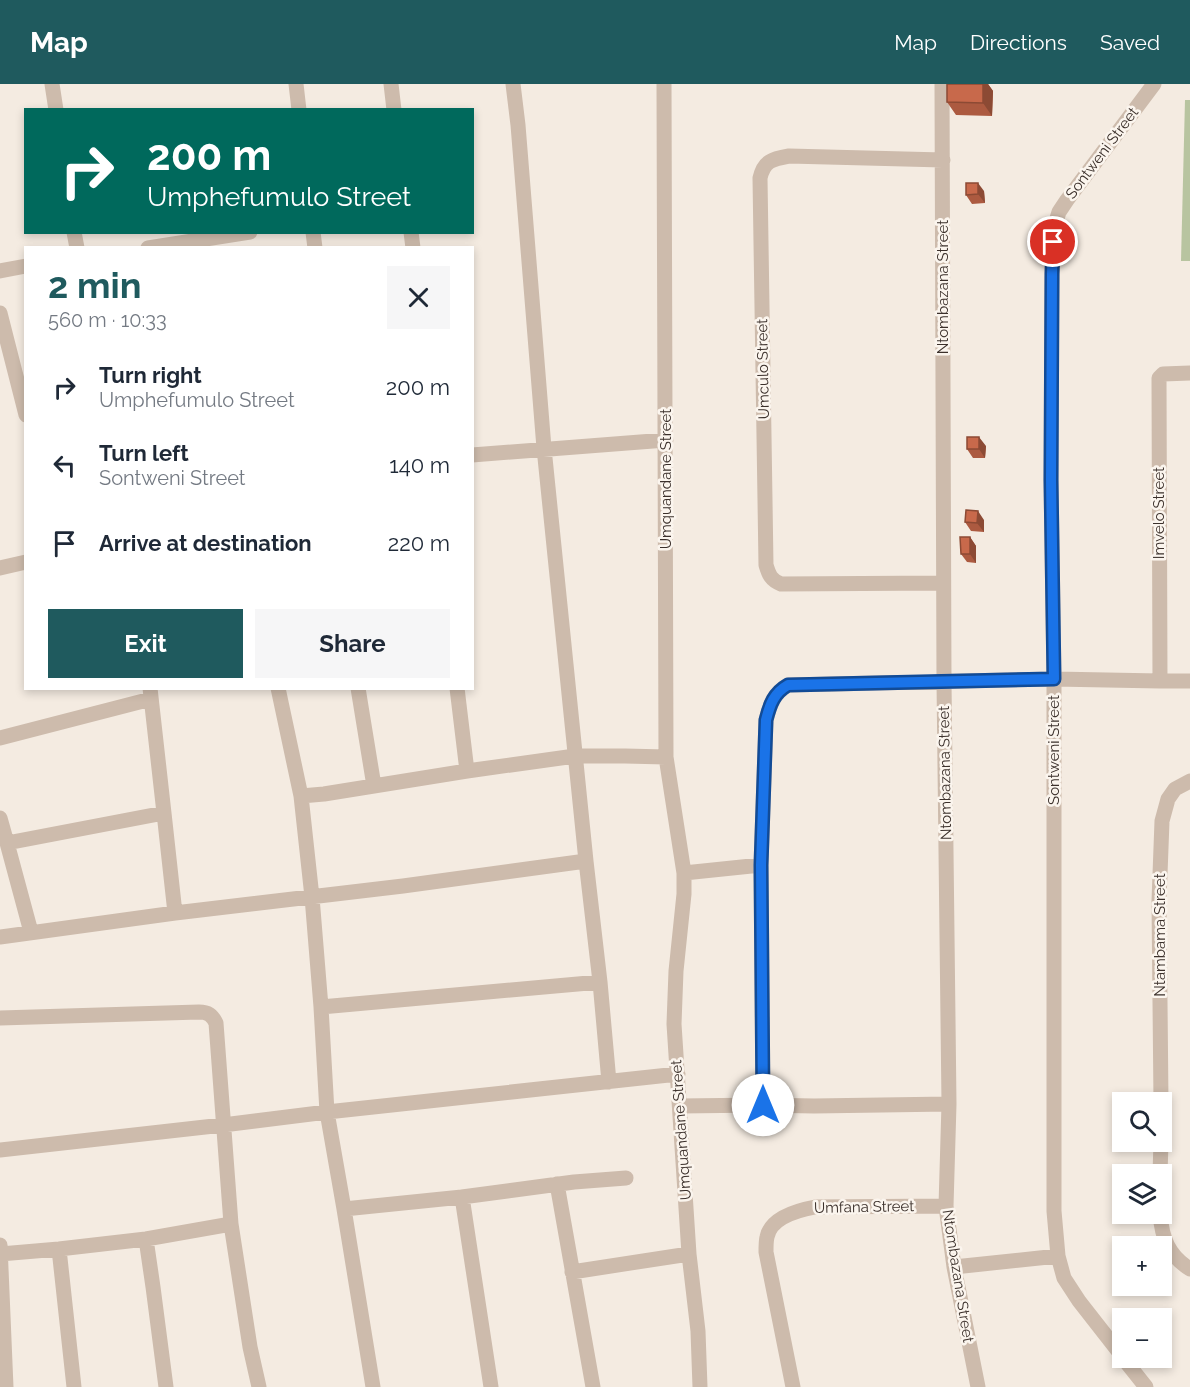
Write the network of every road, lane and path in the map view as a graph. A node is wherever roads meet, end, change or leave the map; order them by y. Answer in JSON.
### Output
{"nodes":[{"id":1,"x":296,"y":84,"type":"edge"},
{"id":2,"x":391,"y":84,"type":"edge"},
{"id":3,"x":513,"y":84,"type":"edge"},
{"id":4,"x":664,"y":84,"type":"edge"},
{"id":5,"x":942,"y":84,"type":"edge"},
{"id":6,"x":1154,"y":84,"type":"edge"},
{"id":7,"x":56,"y":85,"type":"edge"},
{"id":8,"x":56,"y":108,"type":"edge"},
{"id":9,"x":299,"y":108,"type":"edge"},
{"id":10,"x":394,"y":108,"type":"edge"},
{"id":11,"x":943,"y":160,"type":"junction"},
{"id":12,"x":241,"y":234,"type":"edge"},
{"id":13,"x":189,"y":245,"type":"edge"},
{"id":14,"x":24,"y":266,"type":"edge"},
{"id":15,"x":0,"y":271,"type":"edge"},
{"id":16,"x":0,"y":314,"type":"edge"},
{"id":17,"x":1190,"y":373,"type":"edge"},
{"id":18,"x":24,"y":407,"type":"edge"},
{"id":19,"x":666,"y":440,"type":"junction"},
{"id":20,"x":544,"y":448,"type":"junction"},
{"id":21,"x":474,"y":455,"type":"edge"},
{"id":22,"x":24,"y":562,"type":"edge"},
{"id":23,"x":0,"y":568,"type":"edge"},
{"id":24,"x":943,"y":583,"type":"junction"},
{"id":25,"x":1054,"y":679,"type":"junction"},
{"id":26,"x":1160,"y":681,"type":"junction"},
{"id":27,"x":1190,"y":681,"type":"edge"},
{"id":28,"x":944,"y":682,"type":"junction"},
{"id":29,"x":278,"y":690,"type":"edge"},
{"id":30,"x":358,"y":690,"type":"edge"},
{"id":31,"x":457,"y":690,"type":"edge"},
{"id":32,"x":150,"y":694,"type":"edge"},
{"id":33,"x":0,"y":738,"type":"edge"},
{"id":34,"x":575,"y":756,"type":"junction"},
{"id":35,"x":666,"y":757,"type":"junction"},
{"id":36,"x":467,"y":771,"type":"junction"},
{"id":37,"x":1190,"y":781,"type":"edge"},
{"id":38,"x":374,"y":786,"type":"junction"},
{"id":39,"x":300,"y":796,"type":"junction"},
{"id":40,"x":164,"y":813,"type":"junction"},
{"id":41,"x":0,"y":818,"type":"edge"},
{"id":42,"x":8,"y":843,"type":"junction"},
{"id":43,"x":586,"y":861,"type":"junction"},
{"id":44,"x":761,"y":865,"type":"junction"},
{"id":45,"x":684,"y":873,"type":"junction"},
{"id":46,"x":312,"y":897,"type":"junction"},
{"id":47,"x":175,"y":913,"type":"junction"},
{"id":48,"x":31,"y":932,"type":"junction"},
{"id":49,"x":0,"y":937,"type":"edge"},
{"id":50,"x":600,"y":982,"type":"junction"},
{"id":51,"x":321,"y":1007,"type":"junction"},
{"id":52,"x":0,"y":1018,"type":"edge"},
{"id":53,"x":678,"y":1074,"type":"junction"},
{"id":54,"x":609,"y":1082,"type":"junction"},
{"id":55,"x":1161,"y":1092,"type":"edge"},
{"id":56,"x":949,"y":1104,"type":"junction"},
{"id":57,"x":763,"y":1105,"type":"junction"},
{"id":58,"x":680,"y":1106,"type":"junction"},
{"id":59,"x":327,"y":1112,"type":"junction"},
{"id":60,"x":223,"y":1125,"type":"junction"},
{"id":61,"x":0,"y":1150,"type":"edge"},
{"id":62,"x":626,"y":1178,"type":"dead end"},
{"id":63,"x":557,"y":1184,"type":"junction"},
{"id":64,"x":462,"y":1197,"type":"junction"},
{"id":65,"x":946,"y":1206,"type":"junction"},
{"id":66,"x":344,"y":1209,"type":"junction"},
{"id":67,"x":231,"y":1224,"type":"junction"},
{"id":68,"x":1161,"y":1224,"type":"edge"},
{"id":69,"x":146,"y":1239,"type":"junction"},
{"id":70,"x":0,"y":1245,"type":"edge"},
{"id":71,"x":58,"y":1250,"type":"junction"},
{"id":72,"x":0,"y":1254,"type":"edge"},
{"id":73,"x":689,"y":1254,"type":"junction"},
{"id":74,"x":1058,"y":1256,"type":"junction"},
{"id":75,"x":954,"y":1268,"type":"junction"},
{"id":76,"x":1190,"y":1269,"type":"edge"},
{"id":77,"x":572,"y":1272,"type":"junction"},
{"id":78,"x":1112,"y":1343,"type":"edge"},
{"id":79,"x":1131,"y":1368,"type":"edge"},
{"id":80,"x":6,"y":1387,"type":"edge"},
{"id":81,"x":74,"y":1387,"type":"edge"},
{"id":82,"x":166,"y":1387,"type":"edge"},
{"id":83,"x":259,"y":1387,"type":"edge"},
{"id":84,"x":373,"y":1387,"type":"edge"},
{"id":85,"x":490,"y":1387,"type":"edge"},
{"id":86,"x":593,"y":1387,"type":"edge"},
{"id":87,"x":700,"y":1387,"type":"edge"},
{"id":88,"x":793,"y":1387,"type":"edge"},
{"id":89,"x":978,"y":1387,"type":"edge"},
{"id":90,"x":1146,"y":1387,"type":"edge"}],
"edges":[{"from":1,"to":9,"type":"street"},
{"from":2,"to":10,"type":"street"},
{"from":3,"to":20,"type":"street"},
{"from":4,"to":19,"type":"street","name":"Umquandane Street"},
{"from":5,"to":11,"type":"street","name":"Ntombazana Street"},
{"from":6,"to":25,"type":"street","name":"Sontweni Street"},
{"from":7,"to":8,"type":"street"},
{"from":11,"to":24,"type":"street","name":"Ntombazana Street"},
{"from":11,"to":24,"type":"street","name":"Umculo Street"},
{"from":12,"to":13,"type":"street"},
{"from":14,"to":15,"type":"street"},
{"from":16,"to":18,"type":"street"},
{"from":17,"to":26,"type":"street","name":"Imvelo Street"},
{"from":19,"to":20,"type":"street"},
{"from":19,"to":35,"type":"street","name":"Umquandane Street"},
{"from":20,"to":21,"type":"street"},
{"from":20,"to":34,"type":"street"},
{"from":22,"to":23,"type":"street"},
{"from":24,"to":28,"type":"street","name":"Ntombazana Street"},
{"from":25,"to":26,"type":"street"},
{"from":25,"to":28,"type":"street"},
{"from":25,"to":74,"type":"street","name":"Sontweni Street"},
{"from":26,"to":27,"type":"street"},
{"from":28,"to":44,"type":"street"},
{"from":28,"to":56,"type":"street","name":"Ntombazana Street"},
{"from":29,"to":39,"type":"street"},
{"from":30,"to":38,"type":"street"},
{"from":31,"to":36,"type":"street"},
{"from":32,"to":33,"type":"street"},
{"from":32,"to":40,"type":"street"},
{"from":34,"to":35,"type":"street"},
{"from":34,"to":36,"type":"street"},
{"from":34,"to":43,"type":"street"},
{"from":35,"to":45,"type":"street","name":"Umquandane Street"},
{"from":36,"to":38,"type":"street"},
{"from":37,"to":55,"type":"street","name":"Ntambama Street"},
{"from":38,"to":39,"type":"street"},
{"from":39,"to":46,"type":"street"},
{"from":40,"to":42,"type":"street"},
{"from":40,"to":47,"type":"street"},
{"from":41,"to":42,"type":"street"},
{"from":42,"to":48,"type":"street"},
{"from":43,"to":46,"type":"street"},
{"from":43,"to":50,"type":"street"},
{"from":44,"to":45,"type":"street"},
{"from":44,"to":57,"type":"street"},
{"from":45,"to":53,"type":"street","name":"Umquandane Street"},
{"from":46,"to":47,"type":"street"},
{"from":46,"to":51,"type":"street"},
{"from":47,"to":48,"type":"street"},
{"from":48,"to":49,"type":"street"},
{"from":50,"to":51,"type":"street"},
{"from":50,"to":54,"type":"street"},
{"from":51,"to":59,"type":"street"},
{"from":52,"to":60,"type":"street"},
{"from":53,"to":54,"type":"street"},
{"from":53,"to":58,"type":"street","name":"Umquandane Street"},
{"from":54,"to":59,"type":"street"},
{"from":56,"to":57,"type":"street"},
{"from":56,"to":65,"type":"street","name":"Ntombazana Street"},
{"from":57,"to":58,"type":"street"},
{"from":58,"to":73,"type":"street","name":"Umquandane Street"},
{"from":59,"to":60,"type":"street"},
{"from":59,"to":66,"type":"street"},
{"from":60,"to":61,"type":"street"},
{"from":60,"to":67,"type":"street"},
{"from":62,"to":63,"type":"street"},
{"from":63,"to":64,"type":"street"},
{"from":63,"to":77,"type":"street"},
{"from":64,"to":66,"type":"street"},
{"from":64,"to":85,"type":"street"},
{"from":65,"to":75,"type":"street","name":"Ntombazana Street"},
{"from":65,"to":88,"type":"street","name":"Umfana Street"},
{"from":66,"to":84,"type":"street"},
{"from":67,"to":69,"type":"street"},
{"from":67,"to":83,"type":"street"},
{"from":68,"to":76,"type":"street"},
{"from":69,"to":71,"type":"street"},
{"from":69,"to":82,"type":"street"},
{"from":70,"to":72,"type":"street"},
{"from":71,"to":72,"type":"street"},
{"from":71,"to":81,"type":"street"},
{"from":72,"to":80,"type":"street"},
{"from":73,"to":77,"type":"street"},
{"from":73,"to":87,"type":"street","name":"Umquandane Street"},
{"from":74,"to":75,"type":"street"},
{"from":74,"to":78,"type":"street","name":"Sontweni Street"},
{"from":75,"to":89,"type":"street","name":"Ntombazana Street"},
{"from":77,"to":86,"type":"street"},
{"from":79,"to":90,"type":"street","name":"Sontweni Street"}]}
